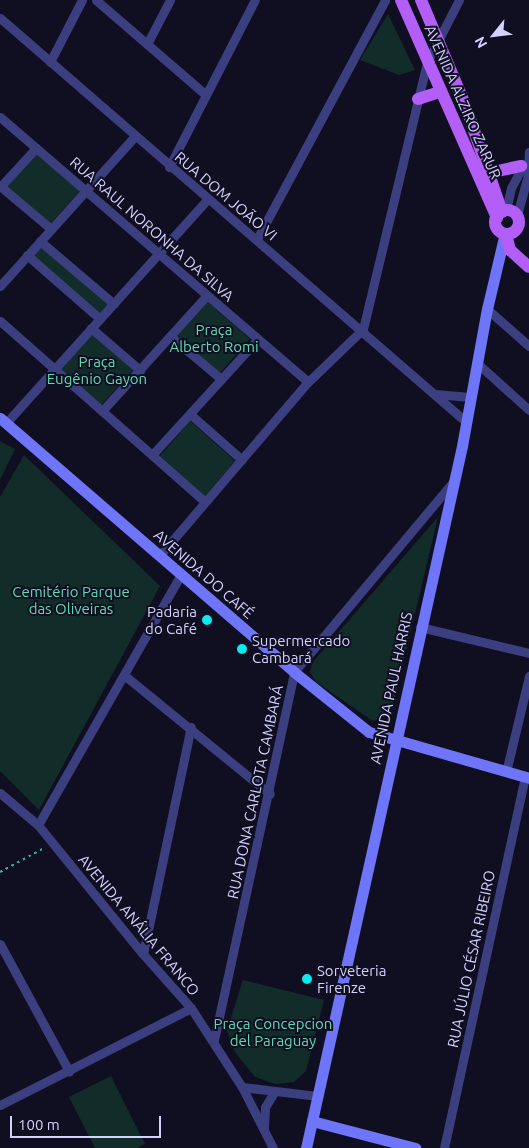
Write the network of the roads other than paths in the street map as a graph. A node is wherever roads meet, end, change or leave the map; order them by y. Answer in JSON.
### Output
{"nodes":[{"id":1,"x":82,"y":0,"type":"edge"},
{"id":2,"x":96,"y":0,"type":"edge"},
{"id":3,"x":170,"y":0,"type":"edge"},
{"id":4,"x":255,"y":0,"type":"edge"},
{"id":5,"x":386,"y":0,"type":"edge"},
{"id":6,"x":401,"y":0,"type":"edge"},
{"id":7,"x":422,"y":0,"type":"edge"},
{"id":8,"x":459,"y":0,"type":"edge"},
{"id":9,"x":0,"y":18,"type":"edge"},
{"id":10,"x":438,"y":42,"type":"junction"},
{"id":11,"x":147,"y":44,"type":"junction"},
{"id":12,"x":50,"y":62,"type":"junction"},
{"id":13,"x":427,"y":62,"type":"junction"},
{"id":14,"x":440,"y":92,"type":"junction"},
{"id":15,"x":206,"y":95,"type":"junction"},
{"id":16,"x":418,"y":99,"type":"junction"},
{"id":17,"x":0,"y":117,"type":"edge"},
{"id":18,"x":134,"y":137,"type":"junction"},
{"id":19,"x":36,"y":148,"type":"junction"},
{"id":20,"x":526,"y":159,"type":"edge"},
{"id":21,"x":169,"y":168,"type":"junction"},
{"id":22,"x":488,"y":173,"type":"junction"},
{"id":23,"x":0,"y":187,"type":"edge"},
{"id":24,"x":85,"y":190,"type":"junction"},
{"id":25,"x":207,"y":200,"type":"junction"},
{"id":26,"x":508,"y":216,"type":"junction"},
{"id":27,"x":51,"y":229,"type":"junction"},
{"id":28,"x":506,"y":234,"type":"junction"},
{"id":29,"x":529,"y":234,"type":"edge"},
{"id":30,"x":257,"y":239,"type":"junction"},
{"id":31,"x":40,"y":241,"type":"junction"},
{"id":32,"x":160,"y":254,"type":"junction"},
{"id":33,"x":27,"y":255,"type":"junction"},
{"id":34,"x":529,"y":267,"type":"edge"},
{"id":35,"x":0,"y":286,"type":"edge"},
{"id":36,"x":207,"y":295,"type":"junction"},
{"id":37,"x":114,"y":304,"type":"junction"},
{"id":38,"x":487,"y":309,"type":"junction"},
{"id":39,"x":100,"y":319,"type":"junction"},
{"id":40,"x":0,"y":321,"type":"edge"},
{"id":41,"x":92,"y":328,"type":"junction"},
{"id":42,"x":363,"y":329,"type":"junction"},
{"id":43,"x":170,"y":336,"type":"junction"},
{"id":44,"x":258,"y":339,"type":"junction"},
{"id":45,"x":529,"y":346,"type":"edge"},
{"id":46,"x":477,"y":363,"type":"junction"},
{"id":47,"x":54,"y":368,"type":"junction"},
{"id":48,"x":140,"y":370,"type":"junction"},
{"id":49,"x":221,"y":379,"type":"junction"},
{"id":50,"x":308,"y":382,"type":"junction"},
{"id":51,"x":435,"y":394,"type":"junction"},
{"id":52,"x":470,"y":397,"type":"junction"},
{"id":53,"x":529,"y":410,"type":"edge"},
{"id":54,"x":102,"y":411,"type":"junction"},
{"id":55,"x":190,"y":414,"type":"junction"},
{"id":56,"x":3,"y":420,"type":"edge"},
{"id":57,"x":465,"y":421,"type":"junction"},
{"id":58,"x":152,"y":455,"type":"junction"},
{"id":59,"x":242,"y":460,"type":"junction"},
{"id":60,"x":452,"y":483,"type":"junction"},
{"id":61,"x":205,"y":502,"type":"junction"},
{"id":62,"x":160,"y":555,"type":"junction"},
{"id":63,"x":181,"y":574,"type":"junction"},
{"id":64,"x":420,"y":627,"type":"junction"},
{"id":65,"x":529,"y":653,"type":"edge"},
{"id":66,"x":294,"y":672,"type":"junction"},
{"id":67,"x":124,"y":674,"type":"junction"},
{"id":68,"x":529,"y":676,"type":"edge"},
{"id":69,"x":191,"y":727,"type":"junction"},
{"id":70,"x":395,"y":742,"type":"junction"},
{"id":71,"x":506,"y":772,"type":"junction"},
{"id":72,"x":527,"y":777,"type":"edge"},
{"id":73,"x":0,"y":793,"type":"edge"},
{"id":74,"x":270,"y":794,"type":"junction"},
{"id":75,"x":38,"y":825,"type":"junction"},
{"id":76,"x":0,"y":944,"type":"edge"},
{"id":77,"x":143,"y":954,"type":"junction"},
{"id":78,"x":191,"y":1008,"type":"junction"},
{"id":79,"x":214,"y":1040,"type":"junction"},
{"id":80,"x":69,"y":1072,"type":"junction"},
{"id":81,"x":242,"y":1087,"type":"junction"},
{"id":82,"x":275,"y":1091,"type":"junction"},
{"id":83,"x":318,"y":1096,"type":"junction"},
{"id":84,"x":0,"y":1106,"type":"edge"},
{"id":85,"x":312,"y":1121,"type":"junction"},
{"id":86,"x":265,"y":1134,"type":"junction"},
{"id":87,"x":273,"y":1148,"type":"edge"},
{"id":88,"x":306,"y":1148,"type":"edge"},
{"id":89,"x":416,"y":1148,"type":"edge"},
{"id":90,"x":444,"y":1148,"type":"edge"}],
"edges":[{"from":1,"to":12,"type":"street"},
{"from":2,"to":11,"type":"street"},
{"from":3,"to":11,"type":"street"},
{"from":4,"to":15,"type":"street"},
{"from":5,"to":30,"type":"street"},
{"from":6,"to":13,"type":"main road","name":"AVENIDA ALZIRO ZARUR"},
{"from":7,"to":10,"type":"main road","name":"AVENIDA ALZIRO ZARUR"},
{"from":8,"to":10,"type":"street"},
{"from":9,"to":12,"type":"street","name":"RUA DOM JOÃO VI"},
{"from":10,"to":13,"type":"street"},
{"from":10,"to":22,"type":"main road","name":"AVENIDA ALZIRO ZARUR"},
{"from":11,"to":15,"type":"street"},
{"from":12,"to":18,"type":"street","name":"RUA DOM JOÃO VI"},
{"from":13,"to":14,"type":"main road","name":"AVENIDA ALZIRO ZARUR"},
{"from":13,"to":16,"type":"street"},
{"from":14,"to":16,"type":"main road"},
{"from":14,"to":26,"type":"main road","name":"AVENIDA ALZIRO ZARUR"},
{"from":15,"to":21,"type":"street"},
{"from":16,"to":42,"type":"street"},
{"from":17,"to":19,"type":"street","name":"RUA RAUL NORONHA DA SILVA"},
{"from":18,"to":21,"type":"street","name":"RUA DOM JOÃO VI"},
{"from":18,"to":24,"type":"street"},
{"from":19,"to":23,"type":"street"},
{"from":19,"to":24,"type":"street","name":"RUA RAUL NORONHA DA SILVA"},
{"from":20,"to":22,"type":"main road"},
{"from":20,"to":26,"type":"street"},
{"from":20,"to":26,"type":"street"},
{"from":21,"to":25,"type":"street","name":"RUA DOM JOÃO VI"},
{"from":22,"to":26,"type":"main road","name":"AVENIDA ALZIRO ZARUR"},
{"from":23,"to":27,"type":"street"},
{"from":24,"to":27,"type":"street"},
{"from":24,"to":32,"type":"street","name":"RUA RAUL NORONHA DA SILVA"},
{"from":25,"to":30,"type":"street","name":"RUA DOM JOÃO VI"},
{"from":25,"to":32,"type":"street"},
{"from":26,"to":28,"type":"main road"},
{"from":26,"to":28,"type":"main road"},
{"from":26,"to":29,"type":"main road"},
{"from":27,"to":31,"type":"street"},
{"from":28,"to":34,"type":"main road"},
{"from":28,"to":38,"type":"street","name":"AVENIDA PAUL HARRIS"},
{"from":30,"to":42,"type":"street","name":"RUA DOM JOÃO VI"},
{"from":31,"to":33,"type":"street"},
{"from":31,"to":37,"type":"street"},
{"from":32,"to":36,"type":"street","name":"RUA RAUL NORONHA DA SILVA"},
{"from":32,"to":37,"type":"street"},
{"from":33,"to":35,"type":"street"},
{"from":33,"to":39,"type":"street"},
{"from":36,"to":43,"type":"street"},
{"from":36,"to":44,"type":"street","name":"RUA RAUL NORONHA DA SILVA"},
{"from":37,"to":39,"type":"street"},
{"from":38,"to":45,"type":"street"},
{"from":38,"to":46,"type":"street","name":"AVENIDA PAUL HARRIS"},
{"from":39,"to":41,"type":"street"},
{"from":40,"to":47,"type":"street"},
{"from":41,"to":47,"type":"street"},
{"from":41,"to":48,"type":"street"},
{"from":42,"to":50,"type":"street"},
{"from":42,"to":51,"type":"street","name":"RUA DOM JOÃO VI"},
{"from":43,"to":48,"type":"street"},
{"from":43,"to":49,"type":"street"},
{"from":44,"to":49,"type":"street"},
{"from":44,"to":50,"type":"street","name":"RUA RAUL NORONHA DA SILVA"},
{"from":46,"to":52,"type":"street","name":"AVENIDA PAUL HARRIS"},
{"from":46,"to":53,"type":"street"},
{"from":47,"to":54,"type":"street"},
{"from":47,"to":56,"type":"street"},
{"from":48,"to":54,"type":"street"},
{"from":49,"to":55,"type":"street"},
{"from":50,"to":59,"type":"street"},
{"from":51,"to":52,"type":"street"},
{"from":51,"to":57,"type":"street","name":"RUA DOM JOÃO VI"},
{"from":52,"to":57,"type":"street","name":"AVENIDA PAUL HARRIS"},
{"from":54,"to":58,"type":"street"},
{"from":55,"to":58,"type":"street"},
{"from":55,"to":59,"type":"street"},
{"from":56,"to":62,"type":"street","name":"AVENIDA DO CAFÉ"},
{"from":57,"to":60,"type":"street","name":"AVENIDA PAUL HARRIS"},
{"from":58,"to":61,"type":"street"},
{"from":59,"to":61,"type":"street"},
{"from":60,"to":64,"type":"street","name":"AVENIDA PAUL HARRIS"},
{"from":60,"to":66,"type":"street","name":"RUA DONA CARLOTA CAMBARÁ"},
{"from":61,"to":62,"type":"street"},
{"from":62,"to":63,"type":"street","name":"AVENIDA DO CAFÉ"},
{"from":63,"to":66,"type":"street","name":"AVENIDA DO CAFÉ"},
{"from":63,"to":67,"type":"street"},
{"from":64,"to":65,"type":"street"},
{"from":64,"to":70,"type":"street","name":"AVENIDA PAUL HARRIS"},
{"from":66,"to":70,"type":"street","name":"AVENIDA DO CAFÉ"},
{"from":66,"to":74,"type":"street","name":"RUA DONA CARLOTA CAMBARÁ"},
{"from":67,"to":69,"type":"street"},
{"from":67,"to":75,"type":"street"},
{"from":68,"to":71,"type":"street"},
{"from":69,"to":74,"type":"street"},
{"from":69,"to":77,"type":"street"},
{"from":70,"to":71,"type":"street","name":"AVENIDA DO CAFÉ"},
{"from":70,"to":83,"type":"street","name":"AVENIDA PAUL HARRIS"},
{"from":71,"to":72,"type":"street","name":"AVENIDA DO CAFÉ"},
{"from":72,"to":90,"type":"street","name":"RUA JÚLIO CÉSAR RIBEIRO"},
{"from":73,"to":75,"type":"street","name":"AVENIDA ANÁLIA FRANCO"},
{"from":74,"to":79,"type":"street","name":"RUA DONA CARLOTA CAMBARÁ"},
{"from":75,"to":77,"type":"street","name":"AVENIDA ANÁLIA FRANCO"},
{"from":76,"to":80,"type":"street"},
{"from":77,"to":78,"type":"street","name":"AVENIDA ANÁLIA FRANCO"},
{"from":78,"to":79,"type":"street","name":"AVENIDA ANÁLIA FRANCO"},
{"from":78,"to":80,"type":"street"},
{"from":79,"to":81,"type":"street","name":"AVENIDA ANÁLIA FRANCO"},
{"from":80,"to":84,"type":"street"},
{"from":81,"to":82,"type":"street"},
{"from":81,"to":86,"type":"street","name":"AVENIDA ANÁLIA FRANCO"},
{"from":82,"to":83,"type":"street"},
{"from":82,"to":86,"type":"street"},
{"from":83,"to":85,"type":"street","name":"AVENIDA PAUL HARRIS"},
{"from":85,"to":88,"type":"street","name":"AVENIDA PAUL HARRIS"},
{"from":85,"to":89,"type":"street"},
{"from":86,"to":87,"type":"street","name":"AVENIDA ANÁLIA FRANCO"}]}
